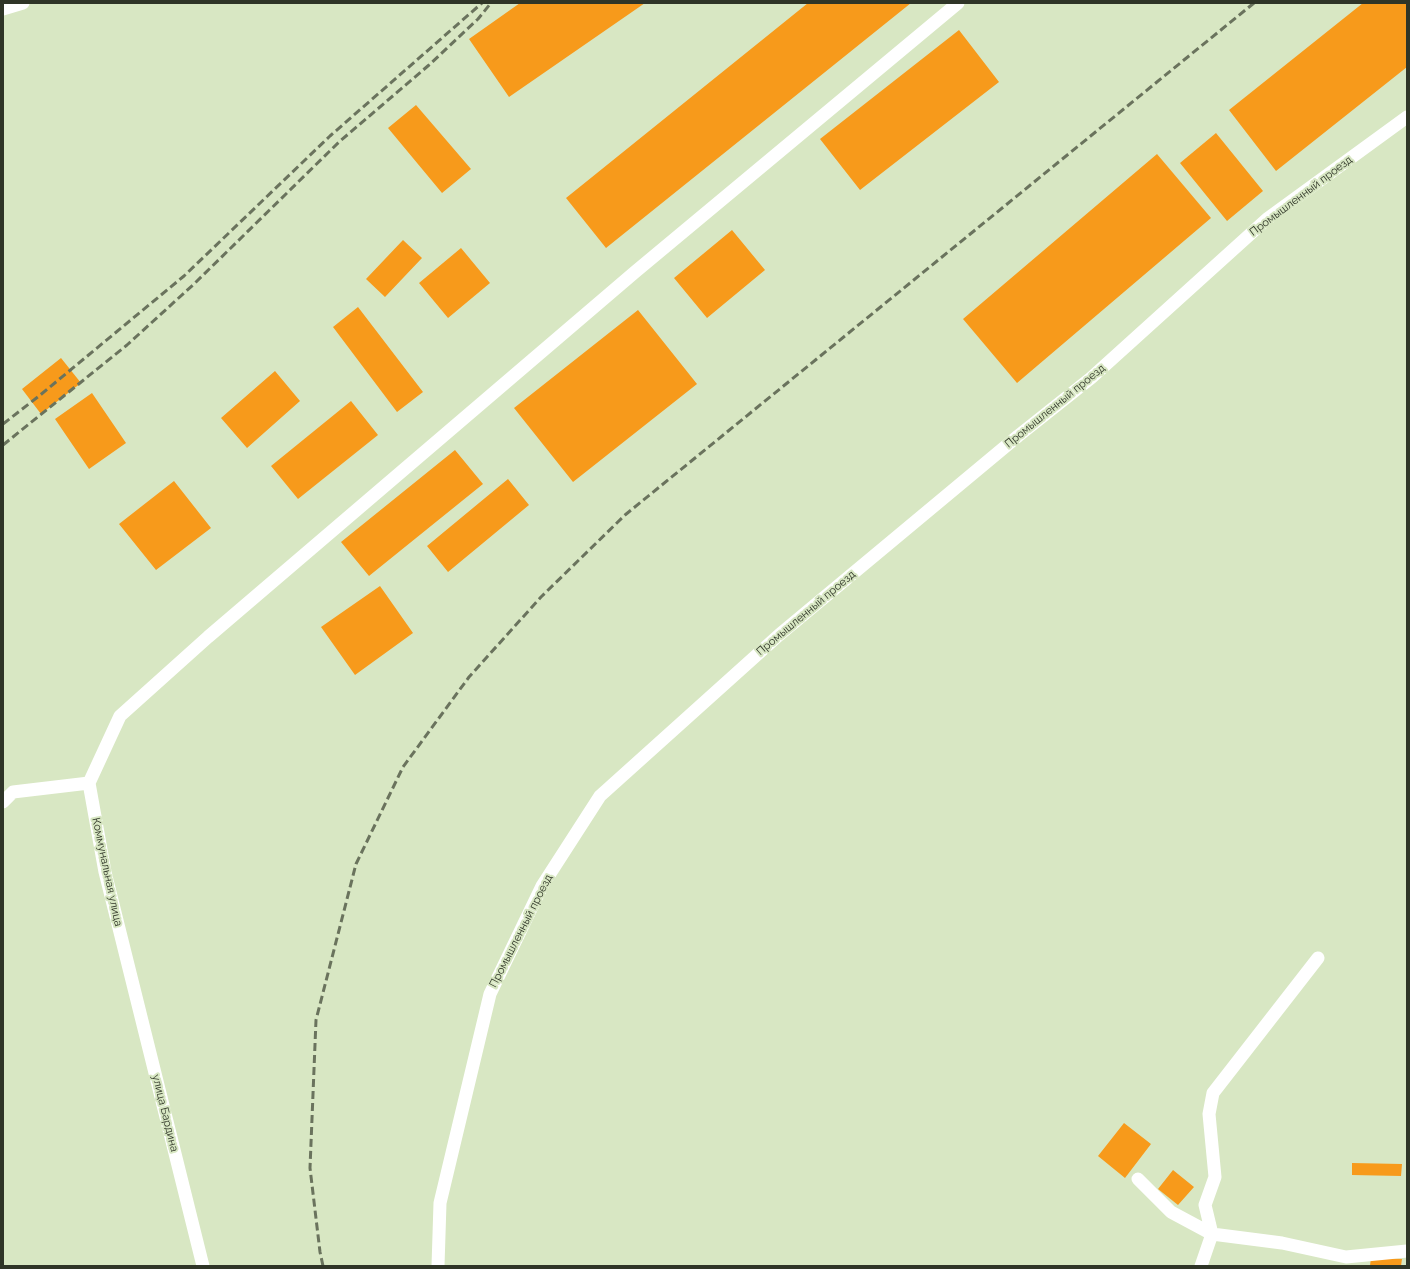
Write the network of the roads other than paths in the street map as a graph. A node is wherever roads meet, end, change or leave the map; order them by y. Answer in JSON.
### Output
{"nodes":[{"id":1,"x":23,"y":3,"type":"edge"},
{"id":2,"x":958,"y":3,"type":"edge"},
{"id":3,"x":3,"y":9,"type":"edge"},
{"id":4,"x":1407,"y":116,"type":"edge"},
{"id":5,"x":89,"y":783,"type":"junction"},
{"id":6,"x":3,"y":802,"type":"edge"},
{"id":7,"x":1318,"y":958,"type":"dead end"},
{"id":8,"x":127,"y":959,"type":"joint"},
{"id":9,"x":1138,"y":1179,"type":"dead end"},
{"id":10,"x":1212,"y":1234,"type":"junction"},
{"id":11,"x":1407,"y":1252,"type":"edge"},
{"id":12,"x":203,"y":1266,"type":"edge"},
{"id":13,"x":438,"y":1266,"type":"edge"},
{"id":14,"x":1201,"y":1266,"type":"edge"}],
"edges":[{"from":1,"to":3,"type":"street"},
{"from":2,"to":5,"type":"street"},
{"from":4,"to":13,"type":"street","name":"Промышленный проезд"},
{"from":5,"to":6,"type":"street"},
{"from":5,"to":8,"type":"street","name":"Коммунальная улица"},
{"from":7,"to":10,"type":"street"},
{"from":8,"to":12,"type":"street","name":"улица Бардина"},
{"from":9,"to":10,"type":"street"},
{"from":10,"to":11,"type":"street"},
{"from":10,"to":14,"type":"street"}]}
